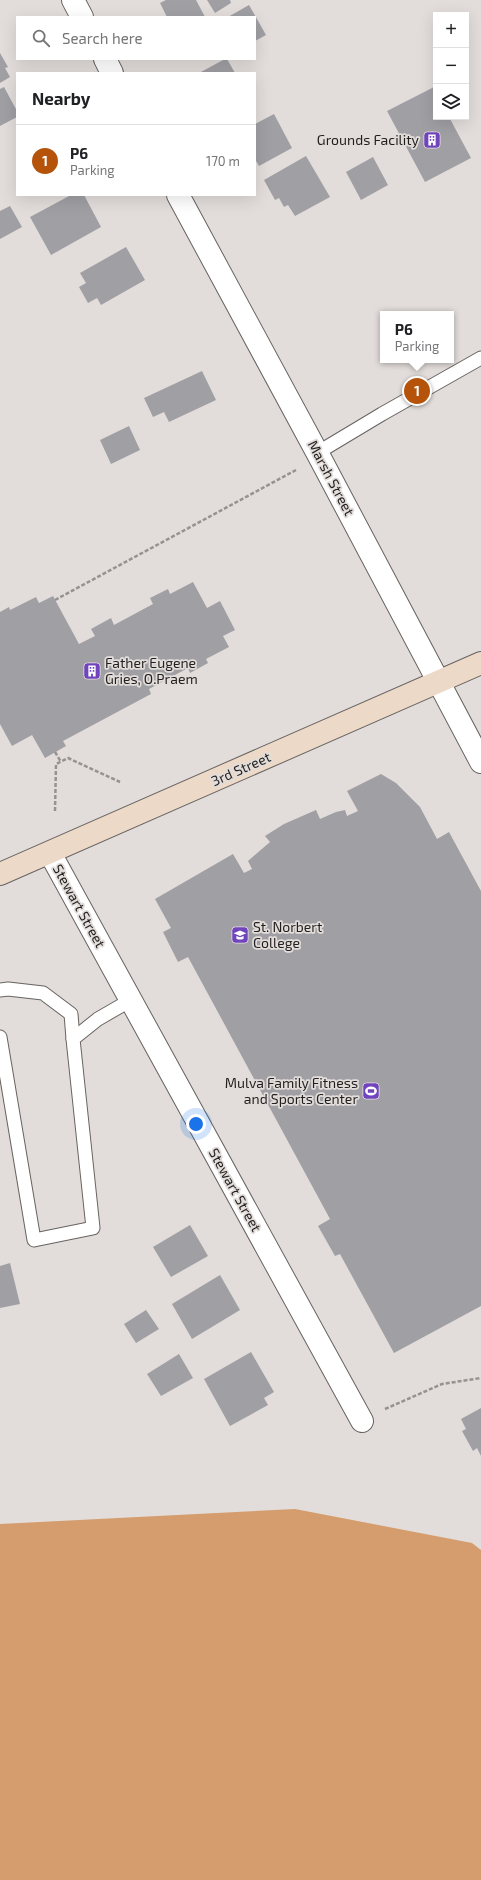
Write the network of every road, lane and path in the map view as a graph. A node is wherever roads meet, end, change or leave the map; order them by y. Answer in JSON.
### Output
{"nodes":[{"id":1,"x":73,"y":0,"type":"edge"},
{"id":2,"x":81,"y":16,"type":"edge"},
{"id":3,"x":105,"y":60,"type":"edge"},
{"id":4,"x":111,"y":72,"type":"edge"},
{"id":5,"x":179,"y":196,"type":"edge"},
{"id":6,"x":481,"y":358,"type":"edge"},
{"id":7,"x":318,"y":455,"type":"junction"},
{"id":8,"x":55,"y":600,"type":"dead end"},
{"id":9,"x":481,"y":663,"type":"edge"},
{"id":10,"x":439,"y":682,"type":"junction"},
{"id":11,"x":55,"y":752,"type":"dead end"},
{"id":12,"x":61,"y":762,"type":"junction"},
{"id":13,"x":481,"y":762,"type":"edge"},
{"id":14,"x":120,"y":782,"type":"dead end"},
{"id":15,"x":55,"y":811,"type":"dead end"},
{"id":16,"x":50,"y":853,"type":"junction"},
{"id":17,"x":0,"y":874,"type":"edge"},
{"id":18,"x":0,"y":990,"type":"edge"},
{"id":19,"x":131,"y":1000,"type":"junction"},
{"id":20,"x":0,"y":1037,"type":"edge"},
{"id":21,"x":73,"y":1039,"type":"junction"},
{"id":22,"x":481,"y":1378,"type":"edge"},
{"id":23,"x":362,"y":1421,"type":"joint"}],
"edges":[{"from":1,"to":2,"type":"street"},
{"from":3,"to":4,"type":"street"},
{"from":5,"to":7,"type":"street","name":"Marsh Street"},
{"from":6,"to":7,"type":"lane"},
{"from":7,"to":8,"type":"path"},
{"from":7,"to":10,"type":"street","name":"Marsh Street"},
{"from":9,"to":10,"type":"main road","name":"3rd Street"},
{"from":10,"to":13,"type":"street","name":"Marsh Street"},
{"from":10,"to":16,"type":"main road","name":"3rd Street"},
{"from":11,"to":12,"type":"path"},
{"from":12,"to":14,"type":"path"},
{"from":12,"to":15,"type":"path"},
{"from":16,"to":17,"type":"main road","name":"3rd Street"},
{"from":16,"to":19,"type":"street","name":"Stewart Street"},
{"from":18,"to":21,"type":"lane"},
{"from":19,"to":21,"type":"lane"},
{"from":19,"to":23,"type":"street","name":"Stewart Street"},
{"from":20,"to":21,"type":"lane"},
{"from":22,"to":23,"type":"path"}]}
